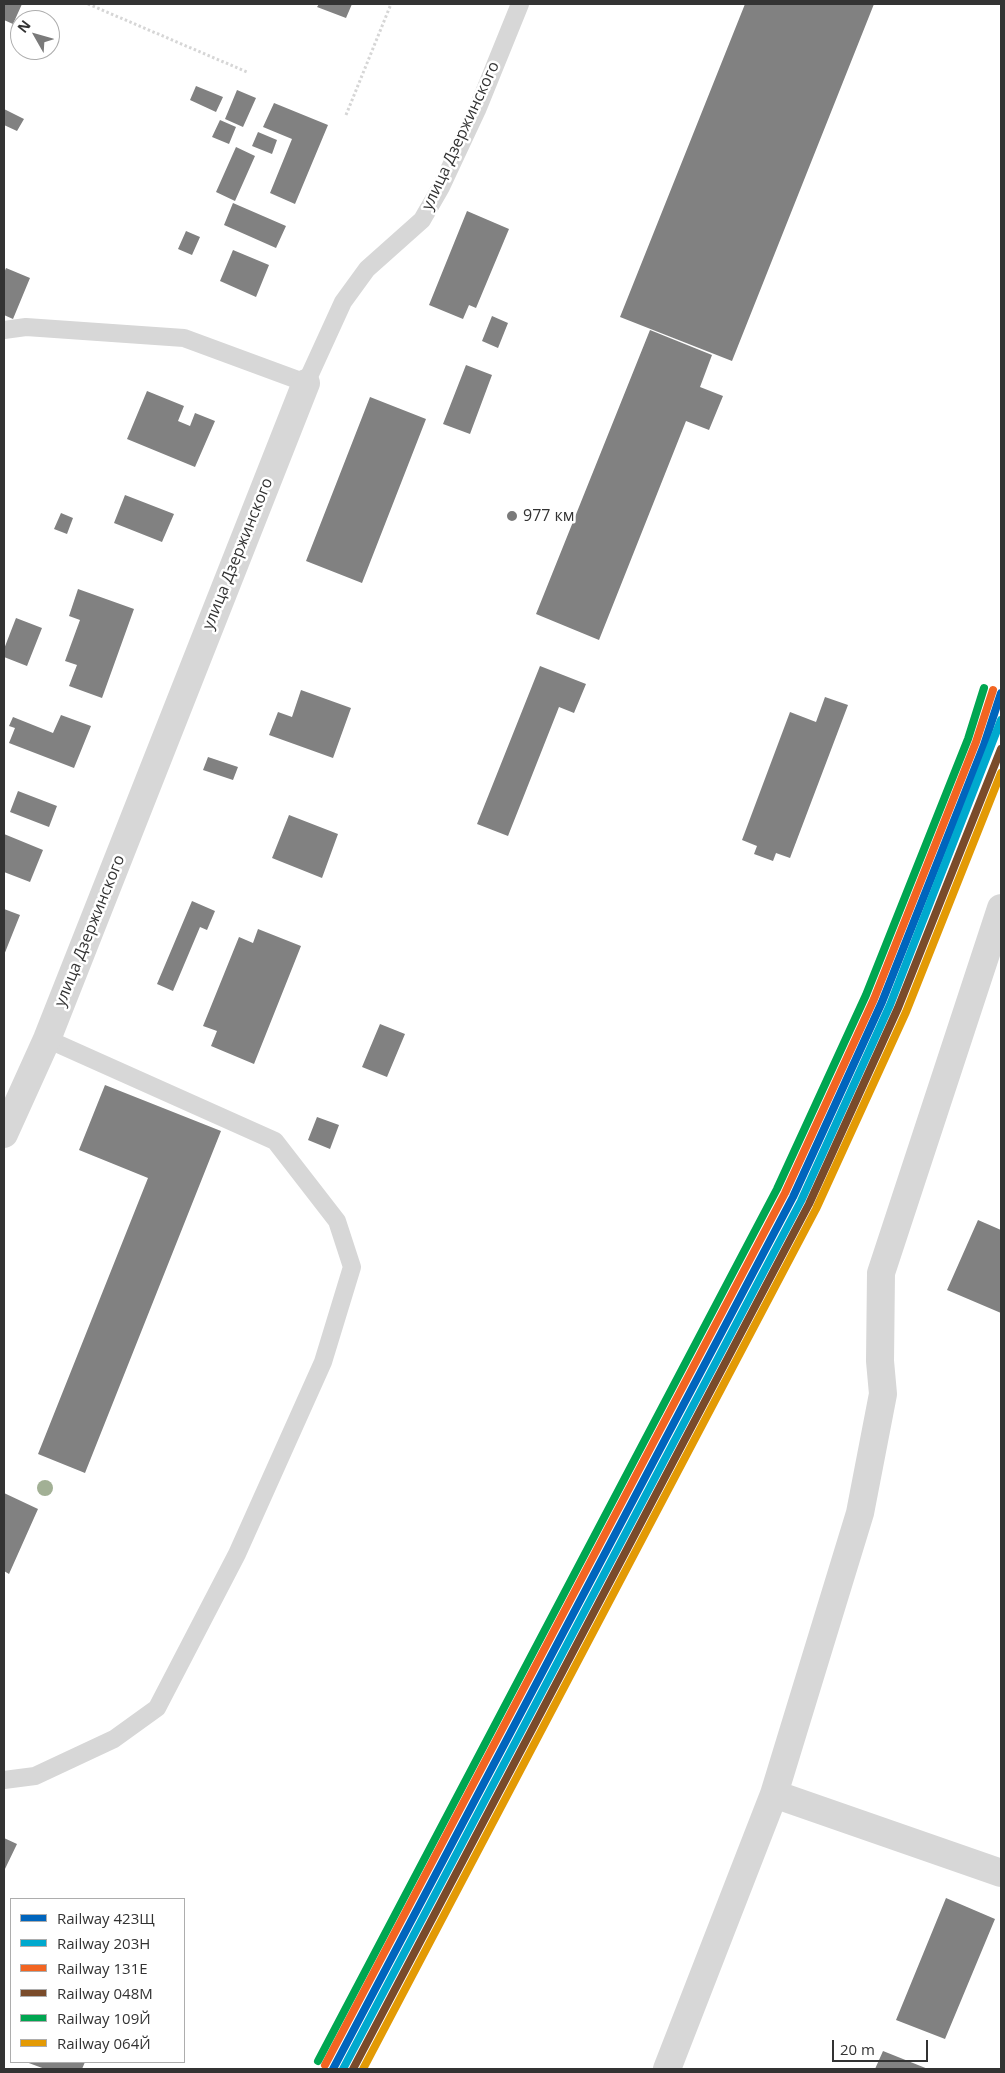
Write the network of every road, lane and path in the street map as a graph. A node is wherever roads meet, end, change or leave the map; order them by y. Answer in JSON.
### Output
{"nodes":[{"id":1,"x":88,"y":4,"type":"edge"},
{"id":2,"x":391,"y":4,"type":"edge"},
{"id":3,"x":520,"y":4,"type":"edge"},
{"id":4,"x":247,"y":72,"type":"dead end"},
{"id":5,"x":346,"y":115,"type":"dead end"},
{"id":6,"x":4,"y":330,"type":"edge"},
{"id":7,"x":306,"y":383,"type":"junction"},
{"id":8,"x":1001,"y":908,"type":"edge"},
{"id":9,"x":47,"y":1038,"type":"junction"},
{"id":10,"x":4,"y":1134,"type":"edge"},
{"id":11,"x":4,"y":1780,"type":"edge"},
{"id":12,"x":774,"y":1794,"type":"junction"},
{"id":13,"x":1001,"y":1872,"type":"edge"},
{"id":14,"x":667,"y":2069,"type":"edge"}],
"edges":[{"from":1,"to":4,"type":"path"},
{"from":2,"to":5,"type":"path"},
{"from":3,"to":7,"type":"lane","name":"улица Дзержинского"},
{"from":6,"to":7,"type":"lane"},
{"from":7,"to":9,"type":"street","name":"улица Дзержинского"},
{"from":8,"to":12,"type":"street"},
{"from":9,"to":10,"type":"street","name":"улица Дзержинского"},
{"from":9,"to":11,"type":"lane"},
{"from":12,"to":13,"type":"street"},
{"from":12,"to":14,"type":"street"}]}
